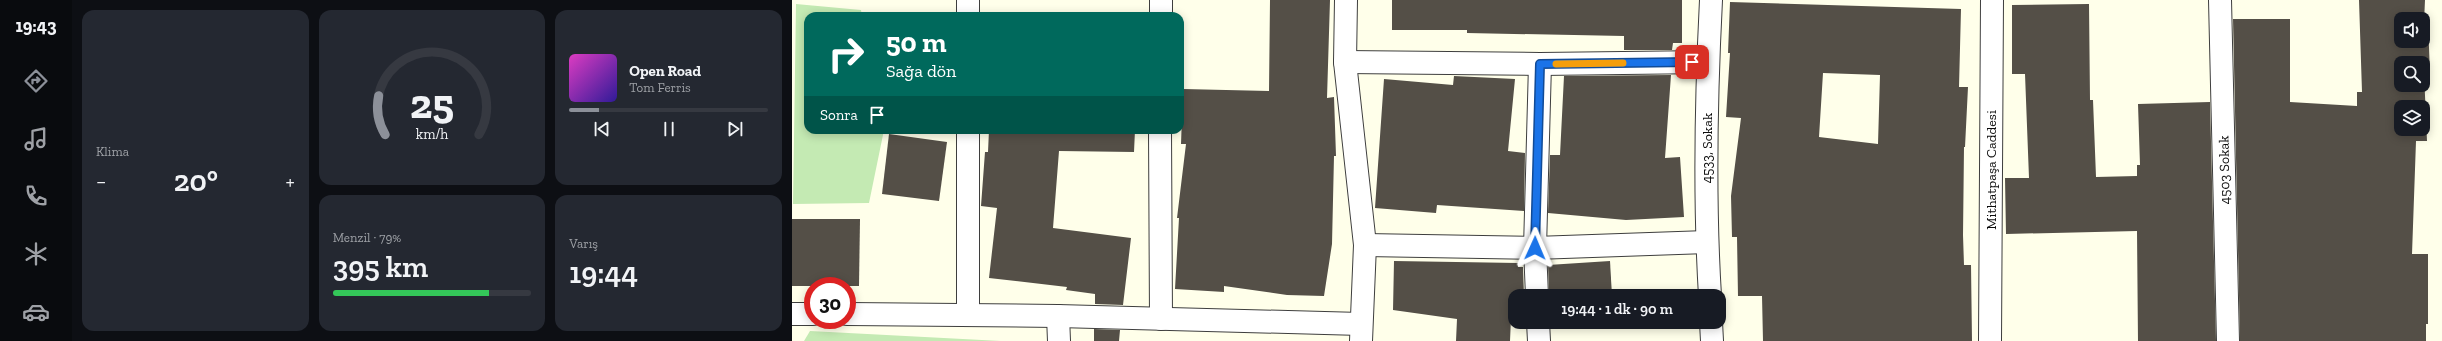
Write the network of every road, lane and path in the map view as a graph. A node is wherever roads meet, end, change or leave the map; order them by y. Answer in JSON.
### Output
{"nodes":[{"id":1,"x":968,"y":0,"type":"edge"},
{"id":2,"x":1161,"y":0,"type":"edge"},
{"id":3,"x":1346,"y":0,"type":"edge"},
{"id":4,"x":1711,"y":0,"type":"edge"},
{"id":5,"x":1992,"y":0,"type":"edge"},
{"id":6,"x":2220,"y":0,"type":"edge"},
{"id":7,"x":968,"y":12,"type":"edge"},
{"id":8,"x":1161,"y":12,"type":"edge"},
{"id":9,"x":1345,"y":62,"type":"junction"},
{"id":10,"x":1708,"y":62,"type":"junction"},
{"id":11,"x":1540,"y":64,"type":"junction"},
{"id":12,"x":968,"y":134,"type":"edge"},
{"id":13,"x":1160,"y":134,"type":"edge"},
{"id":14,"x":1707,"y":242,"type":"junction"},
{"id":15,"x":1365,"y":245,"type":"junction"},
{"id":16,"x":1535,"y":248,"type":"junction"},
{"id":17,"x":1537,"y":289,"type":"edge"},
{"id":18,"x":1710,"y":289,"type":"edge"},
{"id":19,"x":792,"y":314,"type":"edge"},
{"id":20,"x":804,"y":314,"type":"edge"},
{"id":21,"x":856,"y":314,"type":"edge"},
{"id":22,"x":968,"y":315,"type":"junction"},
{"id":23,"x":1058,"y":316,"type":"junction"},
{"id":24,"x":1161,"y":319,"type":"junction"},
{"id":25,"x":1538,"y":329,"type":"edge"},
{"id":26,"x":1711,"y":329,"type":"edge"},
{"id":27,"x":1361,"y":332,"type":"edge"},
{"id":28,"x":1059,"y":341,"type":"edge"},
{"id":29,"x":1539,"y":341,"type":"edge"},
{"id":30,"x":1712,"y":341,"type":"edge"},
{"id":31,"x":1990,"y":341,"type":"edge"},
{"id":32,"x":2228,"y":341,"type":"edge"}],
"edges":[{"from":1,"to":7,"type":"street"},
{"from":2,"to":8,"type":"street"},
{"from":3,"to":9,"type":"street"},
{"from":4,"to":10,"type":"street","name":"4533, Sokak"},
{"from":5,"to":31,"type":"street","name":"Mithatpaşa Caddesi"},
{"from":6,"to":32,"type":"street","name":"4503 Sokak"},
{"from":9,"to":11,"type":"street"},
{"from":9,"to":15,"type":"street"},
{"from":10,"to":11,"type":"street"},
{"from":10,"to":14,"type":"street","name":"4533, Sokak"},
{"from":11,"to":16,"type":"street"},
{"from":12,"to":22,"type":"street"},
{"from":13,"to":24,"type":"street"},
{"from":14,"to":16,"type":"street"},
{"from":14,"to":18,"type":"street","name":"4533, Sokak"},
{"from":15,"to":16,"type":"street"},
{"from":15,"to":27,"type":"street"},
{"from":16,"to":17,"type":"street"},
{"from":19,"to":20,"type":"street"},
{"from":21,"to":22,"type":"street"},
{"from":22,"to":23,"type":"street"},
{"from":23,"to":24,"type":"street"},
{"from":23,"to":28,"type":"street"},
{"from":24,"to":27,"type":"street"},
{"from":25,"to":29,"type":"street"},
{"from":26,"to":30,"type":"street"}]}
